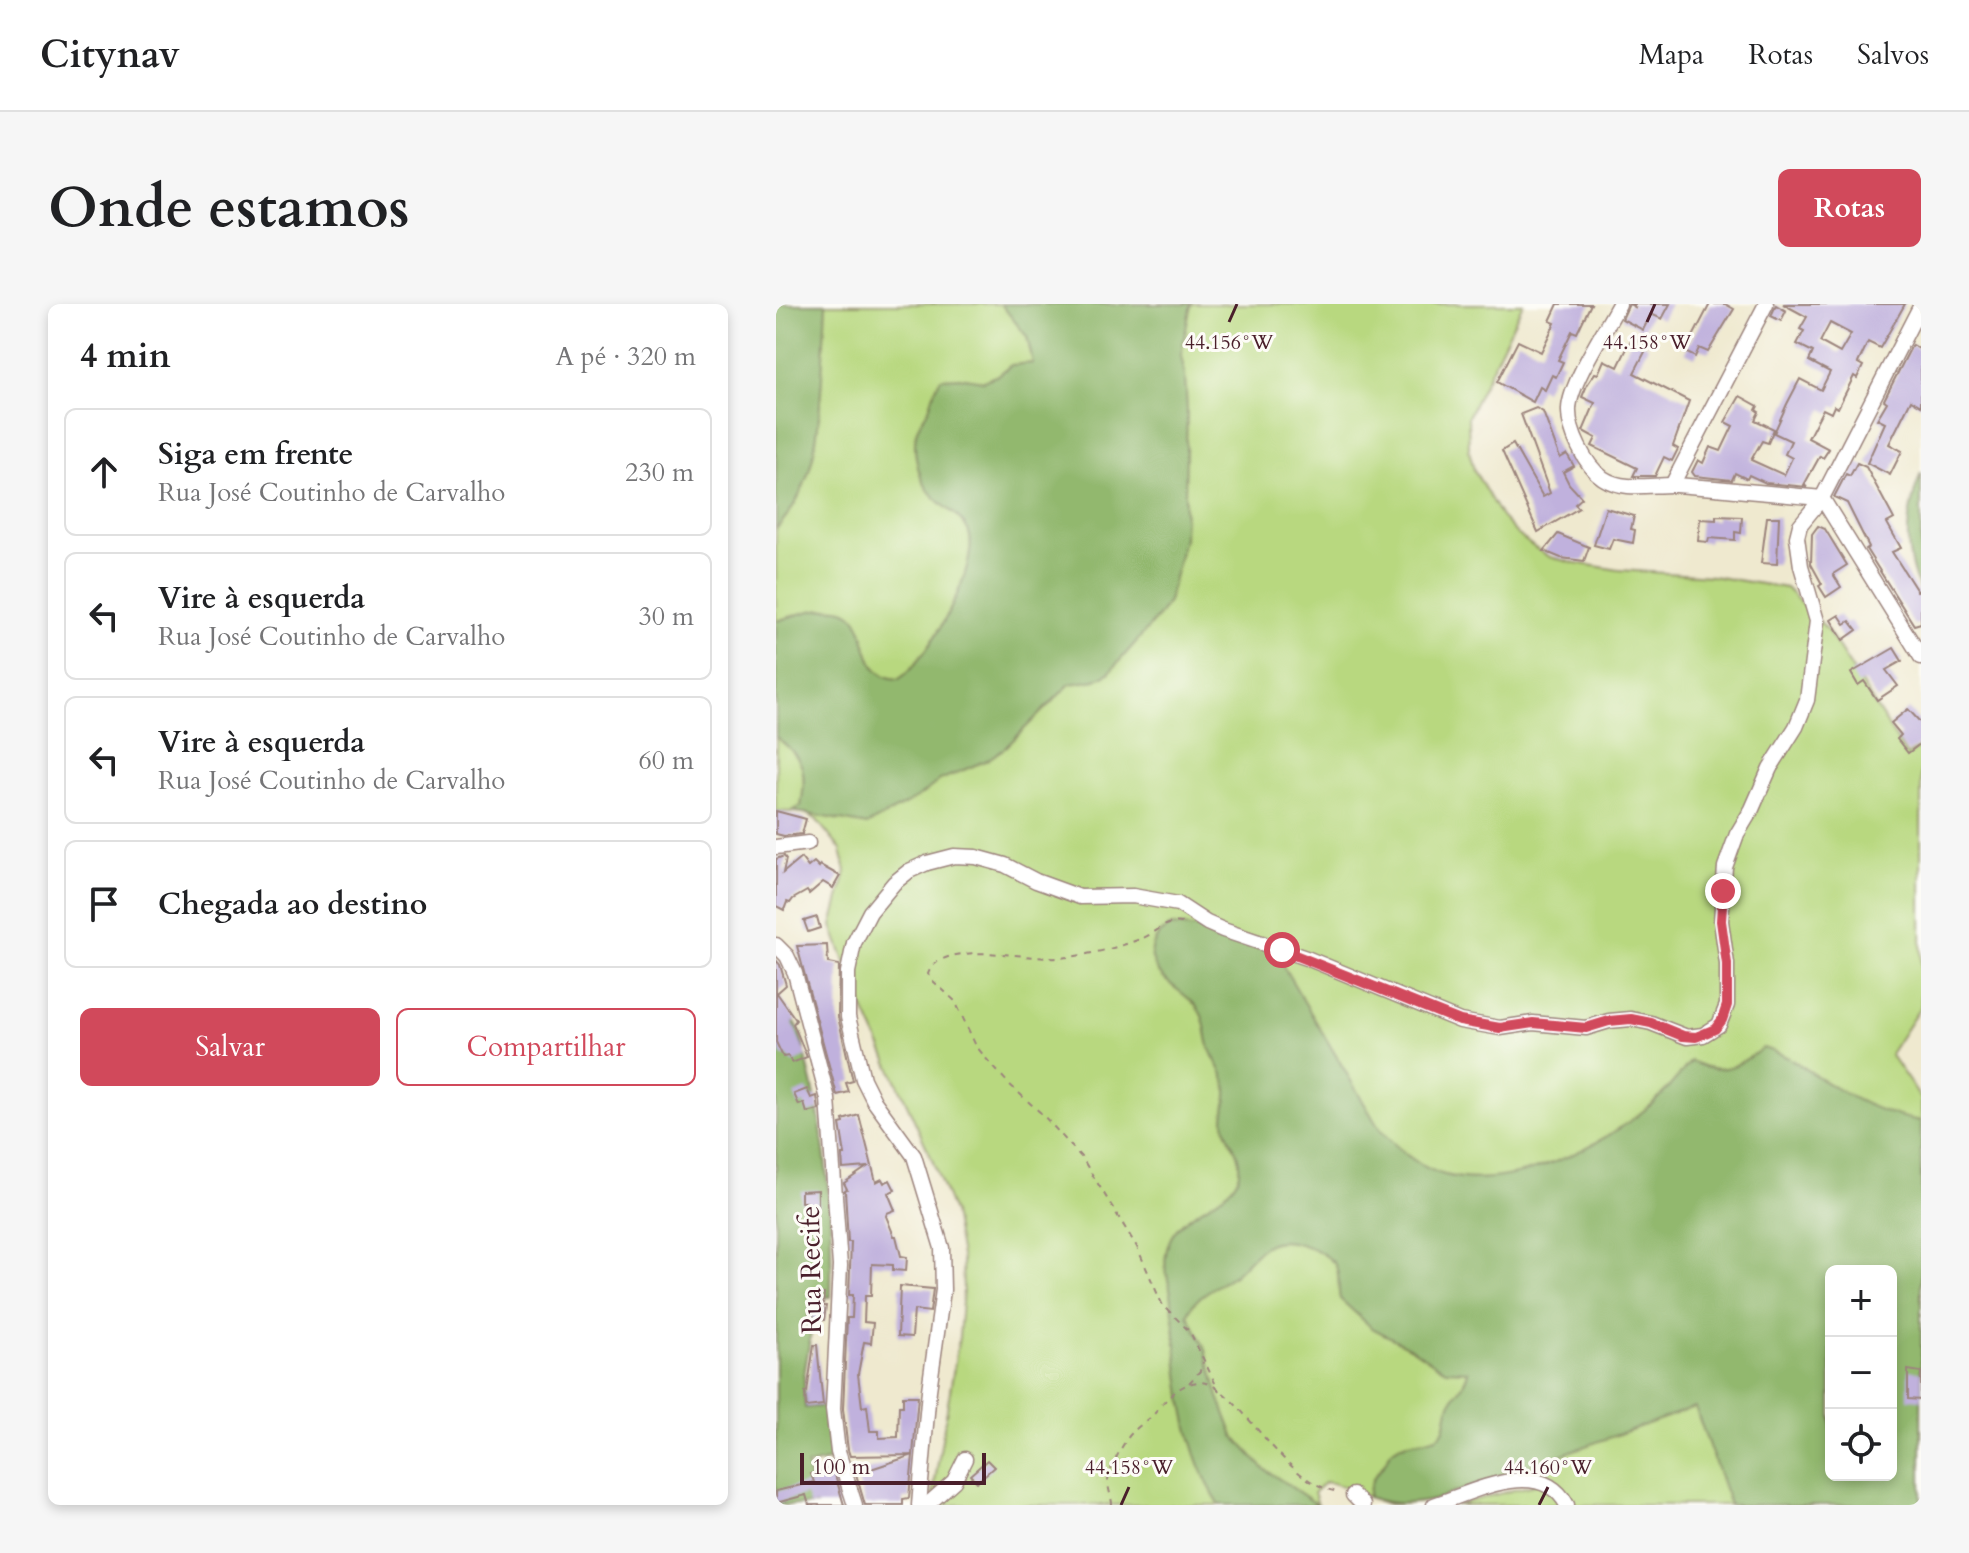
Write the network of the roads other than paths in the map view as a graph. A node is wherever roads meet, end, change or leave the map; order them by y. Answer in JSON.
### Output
{"nodes":[{"id":1,"x":1619,"y":304,"type":"edge"},
{"id":2,"x":1766,"y":304,"type":"edge"},
{"id":3,"x":1921,"y":305,"type":"edge"},
{"id":4,"x":1672,"y":485,"type":"junction"},
{"id":5,"x":1822,"y":498,"type":"junction"},
{"id":6,"x":1921,"y":657,"type":"edge"},
{"id":7,"x":808,"y":843,"type":"dead end"},
{"id":8,"x":776,"y":847,"type":"edge"},
{"id":9,"x":776,"y":945,"type":"edge"},
{"id":10,"x":965,"y":1459,"type":"dead end"},
{"id":11,"x":855,"y":1505,"type":"edge"},
{"id":12,"x":919,"y":1505,"type":"edge"},
{"id":13,"x":927,"y":1505,"type":"edge"},
{"id":14,"x":1434,"y":1505,"type":"edge"},
{"id":15,"x":1567,"y":1505,"type":"edge"}],
"edges":[{"from":1,"to":4,"type":"street"},
{"from":2,"to":4,"type":"street"},
{"from":3,"to":5,"type":"street"},
{"from":4,"to":5,"type":"street"},
{"from":5,"to":6,"type":"street"},
{"from":5,"to":12,"type":"street"},
{"from":7,"to":8,"type":"street"},
{"from":9,"to":11,"type":"street","name":"Rua Recife"},
{"from":10,"to":13,"type":"street"},
{"from":14,"to":15,"type":"street"}]}
